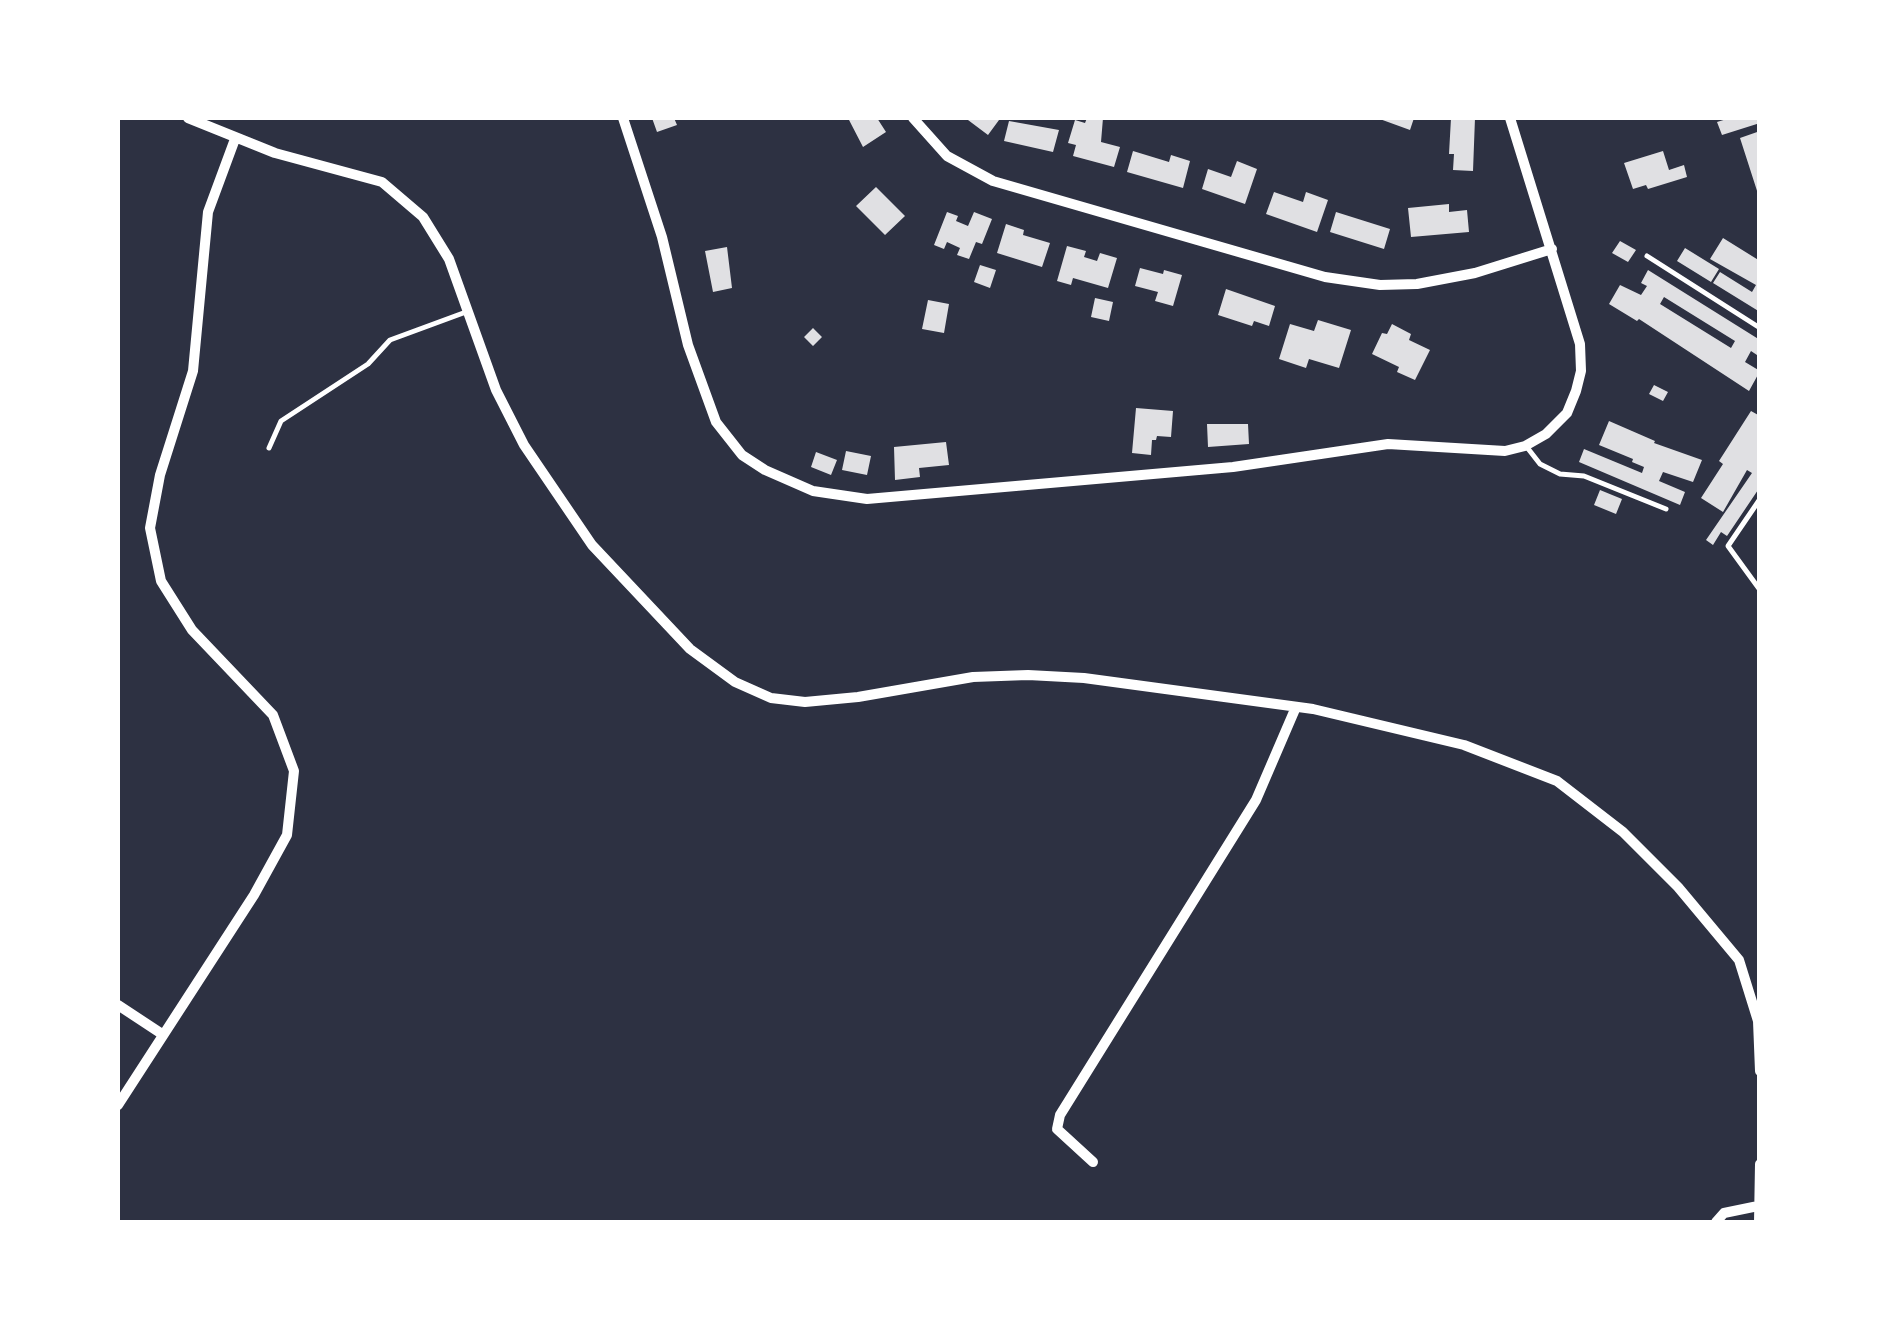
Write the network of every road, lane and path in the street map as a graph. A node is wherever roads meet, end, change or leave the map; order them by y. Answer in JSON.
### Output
{"nodes":[{"id":1,"x":188,"y":118,"type":"edge"},
{"id":2,"x":624,"y":118,"type":"edge"},
{"id":3,"x":913,"y":118,"type":"edge"},
{"id":4,"x":1510,"y":118,"type":"edge"},
{"id":5,"x":235,"y":138,"type":"junction"},
{"id":6,"x":1552,"y":250,"type":"junction"},
{"id":7,"x":1647,"y":256,"type":"dead end"},
{"id":8,"x":470,"y":311,"type":"junction"},
{"id":9,"x":1760,"y":328,"type":"edge"},
{"id":10,"x":1525,"y":446,"type":"junction"},
{"id":11,"x":269,"y":448,"type":"dead end"},
{"id":12,"x":1760,"y":499,"type":"edge"},
{"id":13,"x":1666,"y":509,"type":"dead end"},
{"id":14,"x":1760,"y":590,"type":"edge"},
{"id":15,"x":1296,"y":706,"type":"junction"},
{"id":16,"x":118,"y":1005,"type":"edge"},
{"id":17,"x":162,"y":1034,"type":"junction"},
{"id":18,"x":1760,"y":1070,"type":"edge"},
{"id":19,"x":118,"y":1105,"type":"edge"},
{"id":20,"x":1093,"y":1162,"type":"dead end"},
{"id":21,"x":1760,"y":1164,"type":"edge"},
{"id":22,"x":1758,"y":1206,"type":"edge"},
{"id":23,"x":1716,"y":1222,"type":"edge"},
{"id":24,"x":1759,"y":1222,"type":"edge"}],
"edges":[{"from":1,"to":5,"type":"street"},
{"from":2,"to":10,"type":"street"},
{"from":3,"to":6,"type":"street"},
{"from":4,"to":6,"type":"street"},
{"from":5,"to":8,"type":"street"},
{"from":5,"to":17,"type":"street"},
{"from":6,"to":10,"type":"street"},
{"from":7,"to":9,"type":"lane"},
{"from":8,"to":11,"type":"lane"},
{"from":8,"to":15,"type":"street"},
{"from":10,"to":13,"type":"lane"},
{"from":12,"to":14,"type":"lane"},
{"from":15,"to":18,"type":"street"},
{"from":15,"to":20,"type":"street"},
{"from":16,"to":17,"type":"street"},
{"from":17,"to":19,"type":"street"},
{"from":21,"to":22,"type":"street"},
{"from":22,"to":23,"type":"street"},
{"from":22,"to":24,"type":"street"}]}
